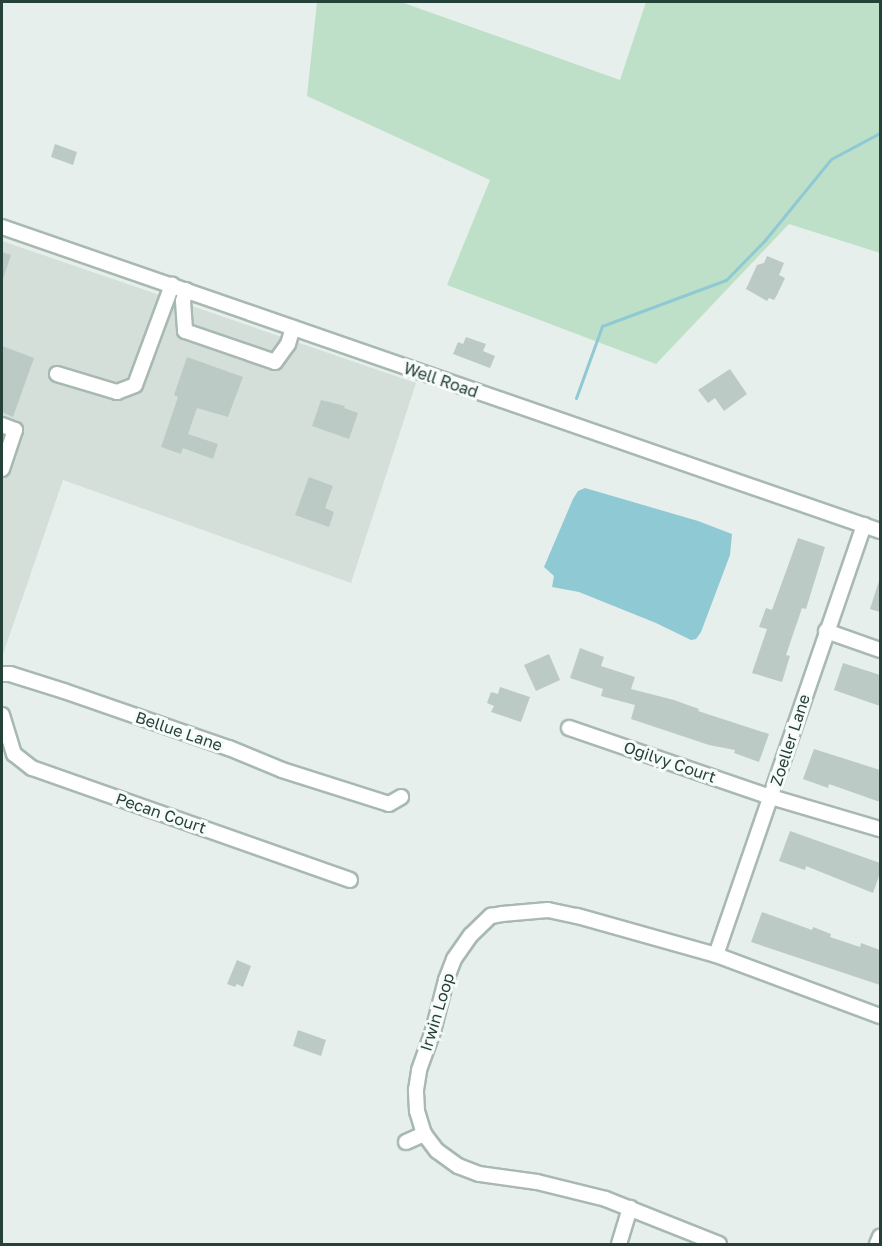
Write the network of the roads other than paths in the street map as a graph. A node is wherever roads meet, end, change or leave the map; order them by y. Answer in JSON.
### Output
{"nodes":[{"id":1,"x":2,"y":227,"type":"edge"},
{"id":2,"x":172,"y":285,"type":"junction"},
{"id":3,"x":186,"y":290,"type":"junction"},
{"id":4,"x":293,"y":328,"type":"junction"},
{"id":5,"x":57,"y":374,"type":"dead end"},
{"id":6,"x":2,"y":425,"type":"edge"},
{"id":7,"x":2,"y":470,"type":"edge"},
{"id":8,"x":864,"y":525,"type":"junction"},
{"id":9,"x":880,"y":531,"type":"edge"},
{"id":10,"x":826,"y":632,"type":"junction"},
{"id":11,"x":880,"y":650,"type":"edge"},
{"id":12,"x":2,"y":674,"type":"edge"},
{"id":13,"x":2,"y":715,"type":"edge"},
{"id":14,"x":569,"y":728,"type":"dead end"},
{"id":15,"x":401,"y":797,"type":"dead end"},
{"id":16,"x":771,"y":797,"type":"junction"},
{"id":17,"x":880,"y":829,"type":"edge"},
{"id":18,"x":350,"y":880,"type":"dead end"},
{"id":19,"x":716,"y":955,"type":"junction"},
{"id":20,"x":880,"y":1016,"type":"edge"},
{"id":21,"x":424,"y":1134,"type":"junction"},
{"id":22,"x":406,"y":1142,"type":"dead end"},
{"id":23,"x":630,"y":1208,"type":"junction"},
{"id":24,"x":880,"y":1237,"type":"edge"},
{"id":25,"x":619,"y":1245,"type":"edge"},
{"id":26,"x":719,"y":1245,"type":"edge"},
{"id":27,"x":878,"y":1245,"type":"edge"}],
"edges":[{"from":1,"to":2,"type":"street","name":"Well Road"},
{"from":2,"to":3,"type":"street","name":"Well Road"},
{"from":2,"to":5,"type":"street"},
{"from":3,"to":4,"type":"street","name":"Well Road"},
{"from":3,"to":4,"type":"street"},
{"from":4,"to":8,"type":"street","name":"Well Road"},
{"from":6,"to":7,"type":"street"},
{"from":8,"to":9,"type":"street","name":"Well Road"},
{"from":8,"to":10,"type":"street","name":"Zoeller Lane"},
{"from":10,"to":11,"type":"street"},
{"from":10,"to":16,"type":"street","name":"Zoeller Lane"},
{"from":12,"to":15,"type":"street","name":"Bellue Lane"},
{"from":13,"to":18,"type":"street","name":"Pecan Court"},
{"from":14,"to":16,"type":"street","name":"Ogilvy Court"},
{"from":16,"to":17,"type":"street","name":"Ogilvy Court"},
{"from":16,"to":19,"type":"street","name":"Zoeller Lane"},
{"from":19,"to":20,"type":"street","name":"Irwin Loop"},
{"from":19,"to":21,"type":"street","name":"Irwin Loop"},
{"from":21,"to":22,"type":"street"},
{"from":21,"to":23,"type":"street","name":"Irwin Loop"},
{"from":23,"to":25,"type":"street"},
{"from":23,"to":26,"type":"street","name":"Irwin Loop"},
{"from":24,"to":27,"type":"street"}]}
